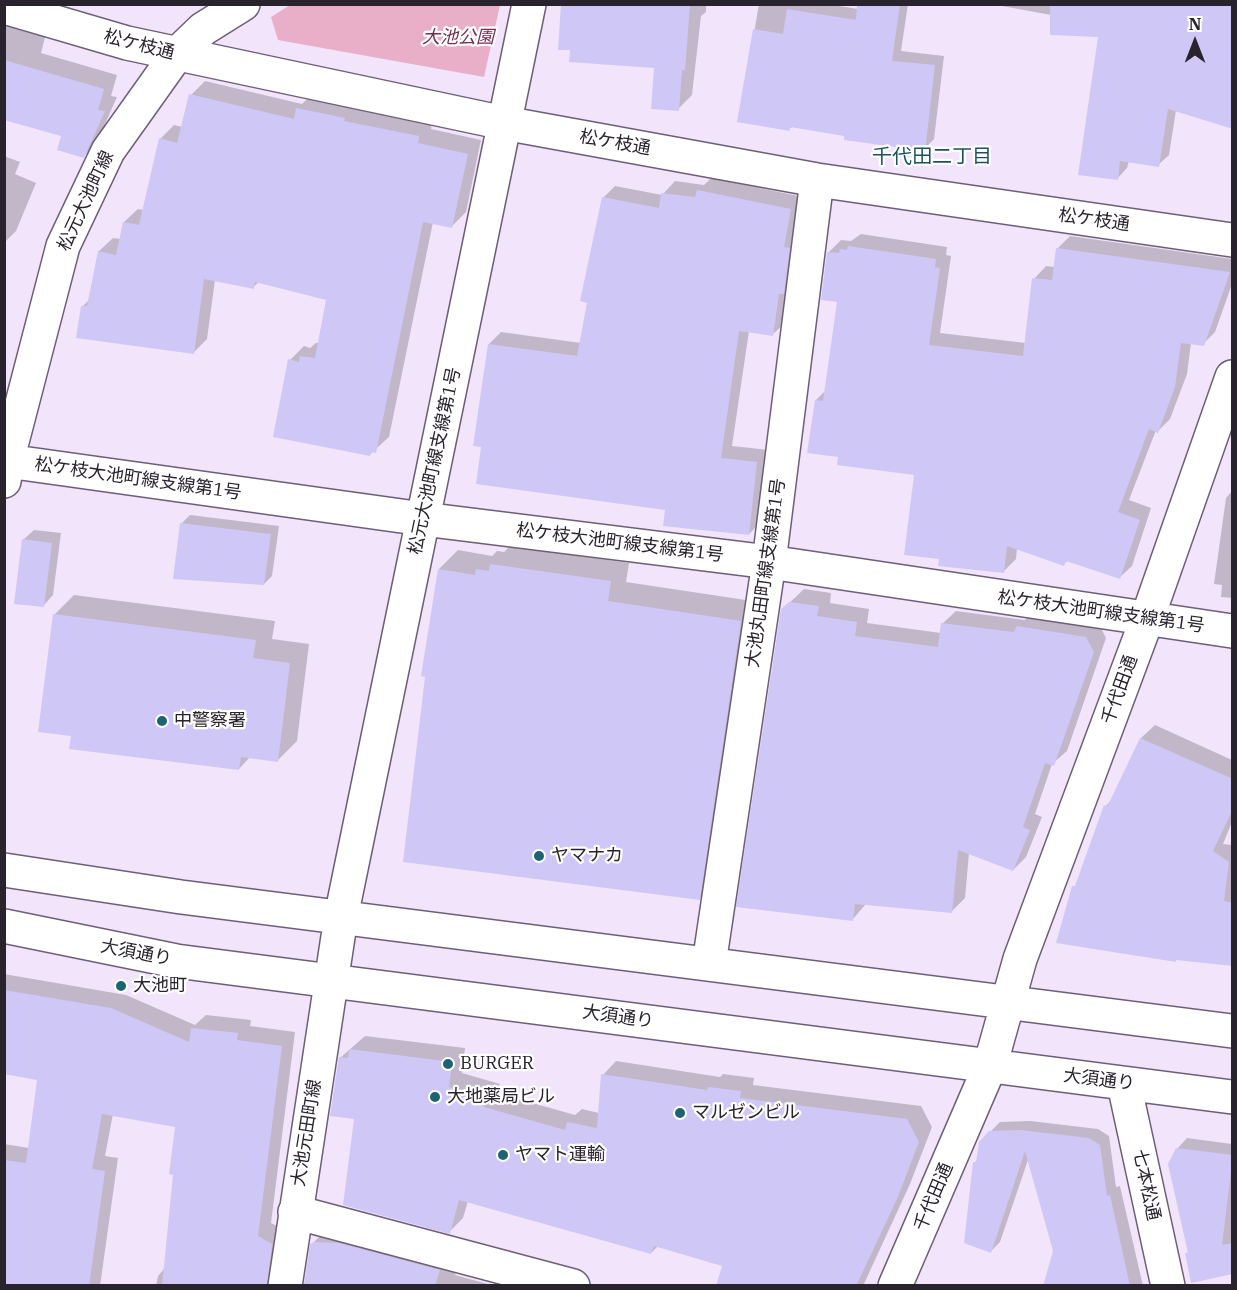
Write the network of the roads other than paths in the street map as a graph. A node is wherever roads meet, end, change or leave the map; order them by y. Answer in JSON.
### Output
{"nodes":[{"id":1,"x":243,"y":4,"type":"edge"},
{"id":2,"x":529,"y":4,"type":"edge"},
{"id":3,"x":4,"y":7,"type":"edge"},
{"id":4,"x":177,"y":54,"type":"junction"},
{"id":5,"x":504,"y":123,"type":"junction"},
{"id":6,"x":817,"y":180,"type":"junction"},
{"id":7,"x":1233,"y":240,"type":"edge"},
{"id":8,"x":1233,"y":377,"type":"edge"},
{"id":9,"x":6,"y":471,"type":"edge"},
{"id":10,"x":423,"y":519,"type":"junction"},
{"id":11,"x":769,"y":562,"type":"junction"},
{"id":12,"x":1147,"y":619,"type":"junction"},
{"id":13,"x":1233,"y":631,"type":"edge"},
{"id":14,"x":4,"y":870,"type":"edge"},
{"id":15,"x":341,"y":917,"type":"junction"},
{"id":16,"x":4,"y":926,"type":"edge"},
{"id":17,"x":709,"y":964,"type":"junction"},
{"id":18,"x":330,"y":981,"type":"junction"},
{"id":19,"x":1006,"y":1002,"type":"junction"},
{"id":20,"x":1233,"y":1031,"type":"edge"},
{"id":21,"x":990,"y":1066,"type":"junction"},
{"id":22,"x":1124,"y":1084,"type":"junction"},
{"id":23,"x":1233,"y":1097,"type":"edge"},
{"id":24,"x":295,"y":1212,"type":"junction"},
{"id":25,"x":285,"y":1286,"type":"edge"},
{"id":26,"x":573,"y":1286,"type":"edge"},
{"id":27,"x":895,"y":1286,"type":"edge"},
{"id":28,"x":1168,"y":1286,"type":"edge"}],
"edges":[{"from":1,"to":4,"type":"street","name":"松元大池町線"},
{"from":2,"to":5,"type":"street","name":"松元大池町線支線第1号"},
{"from":3,"to":4,"type":"street","name":"松ケ枝通"},
{"from":4,"to":5,"type":"street","name":"松ケ枝通"},
{"from":4,"to":9,"type":"street","name":"松元大池町線"},
{"from":5,"to":6,"type":"street","name":"松ケ枝通"},
{"from":5,"to":10,"type":"street","name":"松元大池町線支線第1号"},
{"from":6,"to":7,"type":"street","name":"松ケ枝通"},
{"from":6,"to":11,"type":"street","name":"大池丸田町線支線第1号"},
{"from":8,"to":12,"type":"street","name":"千代田通"},
{"from":9,"to":10,"type":"street","name":"松ケ枝大池町線支線第1号"},
{"from":10,"to":11,"type":"street","name":"松ケ枝大池町線支線第1号"},
{"from":10,"to":15,"type":"street","name":"松元大池町線支線第1号"},
{"from":11,"to":12,"type":"street","name":"松ケ枝大池町線支線第1号"},
{"from":11,"to":17,"type":"street","name":"大池丸田町線支線第1号"},
{"from":12,"to":13,"type":"street","name":"松ケ枝大池町線支線第1号"},
{"from":12,"to":19,"type":"street","name":"千代田通"},
{"from":14,"to":15,"type":"street"},
{"from":15,"to":17,"type":"street"},
{"from":15,"to":18,"type":"street","name":"松元大池町線支線第1号"},
{"from":16,"to":18,"type":"street","name":"大須通り"},
{"from":17,"to":19,"type":"street"},
{"from":18,"to":21,"type":"street","name":"大須通り"},
{"from":18,"to":24,"type":"street","name":"大池元田町線"},
{"from":19,"to":20,"type":"street"},
{"from":19,"to":21,"type":"street","name":"千代田通"},
{"from":21,"to":22,"type":"street","name":"大須通り"},
{"from":21,"to":27,"type":"street","name":"千代田通"},
{"from":22,"to":23,"type":"street","name":"大須通り"},
{"from":22,"to":28,"type":"street","name":"七本松通"},
{"from":24,"to":25,"type":"street","name":"大池元田町線"},
{"from":24,"to":26,"type":"street"}]}
